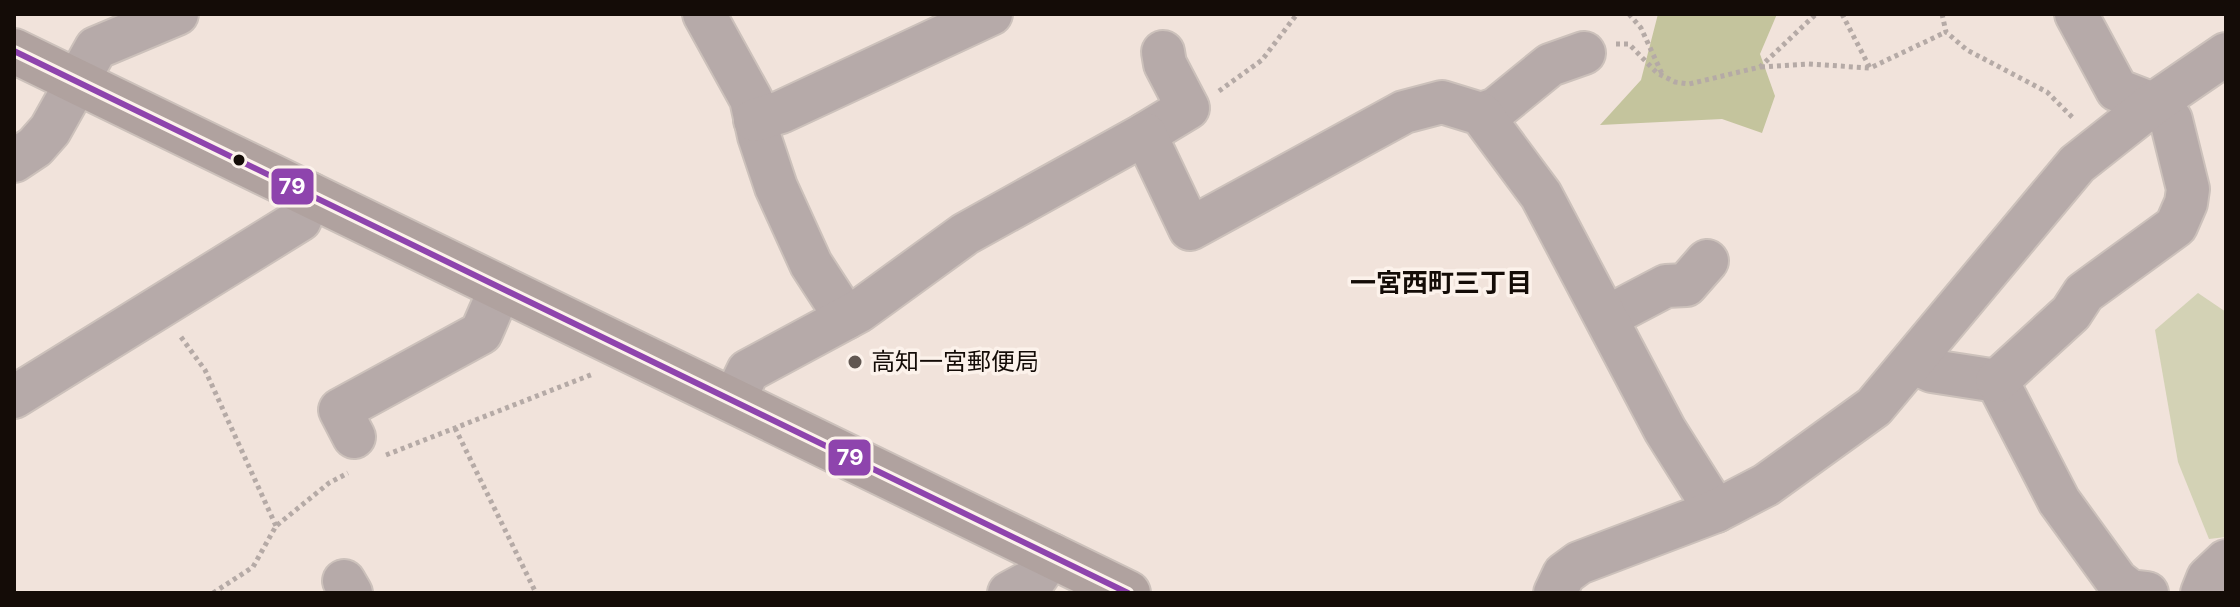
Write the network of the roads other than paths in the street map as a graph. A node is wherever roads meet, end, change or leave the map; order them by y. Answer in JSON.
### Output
{"nodes":[{"id":1,"x":177,"y":14,"type":"edge"},
{"id":2,"x":704,"y":14,"type":"edge"},
{"id":3,"x":991,"y":14,"type":"edge"},
{"id":4,"x":2076,"y":14,"type":"edge"},
{"id":5,"x":14,"y":51,"type":"edge"},
{"id":6,"x":1163,"y":52,"type":"dead end"},
{"id":7,"x":1584,"y":53,"type":"road end"},
{"id":8,"x":2226,"y":54,"type":"edge"},
{"id":9,"x":76,"y":80,"type":"junction"},
{"id":10,"x":2153,"y":104,"type":"junction"},
{"id":11,"x":1481,"y":114,"type":"junction"},
{"id":12,"x":755,"y":120,"type":"junction"},
{"id":13,"x":1145,"y":134,"type":"junction"},
{"id":14,"x":14,"y":161,"type":"edge"},
{"id":15,"x":310,"y":194,"type":"junction"},
{"id":16,"x":1707,"y":261,"type":"dead end"},
{"id":17,"x":501,"y":287,"type":"junction"},
{"id":18,"x":1607,"y":317,"type":"junction"},
{"id":19,"x":846,"y":318,"type":"junction"},
{"id":20,"x":1914,"y":363,"type":"junction"},
{"id":21,"x":1997,"y":381,"type":"junction"},
{"id":22,"x":14,"y":397,"type":"edge"},
{"id":23,"x":734,"y":400,"type":"junction"},
{"id":24,"x":359,"y":457,"type":"road end"},
{"id":25,"x":1716,"y":511,"type":"junction"},
{"id":26,"x":1052,"y":555,"type":"junction"},
{"id":27,"x":2226,"y":561,"type":"edge"},
{"id":28,"x":1009,"y":593,"type":"edge"},
{"id":29,"x":1128,"y":593,"type":"edge"},
{"id":30,"x":1555,"y":593,"type":"edge"},
{"id":31,"x":2147,"y":593,"type":"edge"},
{"id":32,"x":2202,"y":593,"type":"edge"}],
"edges":[{"from":1,"to":9,"type":"street"},
{"from":2,"to":12,"type":"street"},
{"from":3,"to":12,"type":"street"},
{"from":4,"to":10,"type":"street"},
{"from":5,"to":9,"type":"main road"},
{"from":6,"to":13,"type":"street"},
{"from":7,"to":11,"type":"street"},
{"from":8,"to":10,"type":"street"},
{"from":9,"to":14,"type":"street"},
{"from":9,"to":15,"type":"main road"},
{"from":10,"to":20,"type":"street"},
{"from":10,"to":21,"type":"street"},
{"from":11,"to":13,"type":"street"},
{"from":11,"to":18,"type":"street"},
{"from":12,"to":19,"type":"street"},
{"from":13,"to":19,"type":"street"},
{"from":15,"to":17,"type":"main road"},
{"from":15,"to":22,"type":"street"},
{"from":16,"to":18,"type":"street"},
{"from":17,"to":23,"type":"main road"},
{"from":17,"to":24,"type":"street"},
{"from":18,"to":25,"type":"street"},
{"from":19,"to":23,"type":"street"},
{"from":20,"to":21,"type":"street"},
{"from":20,"to":25,"type":"street"},
{"from":21,"to":31,"type":"street"},
{"from":23,"to":26,"type":"main road"},
{"from":25,"to":30,"type":"street"},
{"from":26,"to":28,"type":"street"},
{"from":26,"to":29,"type":"main road"},
{"from":27,"to":32,"type":"street"}]}
